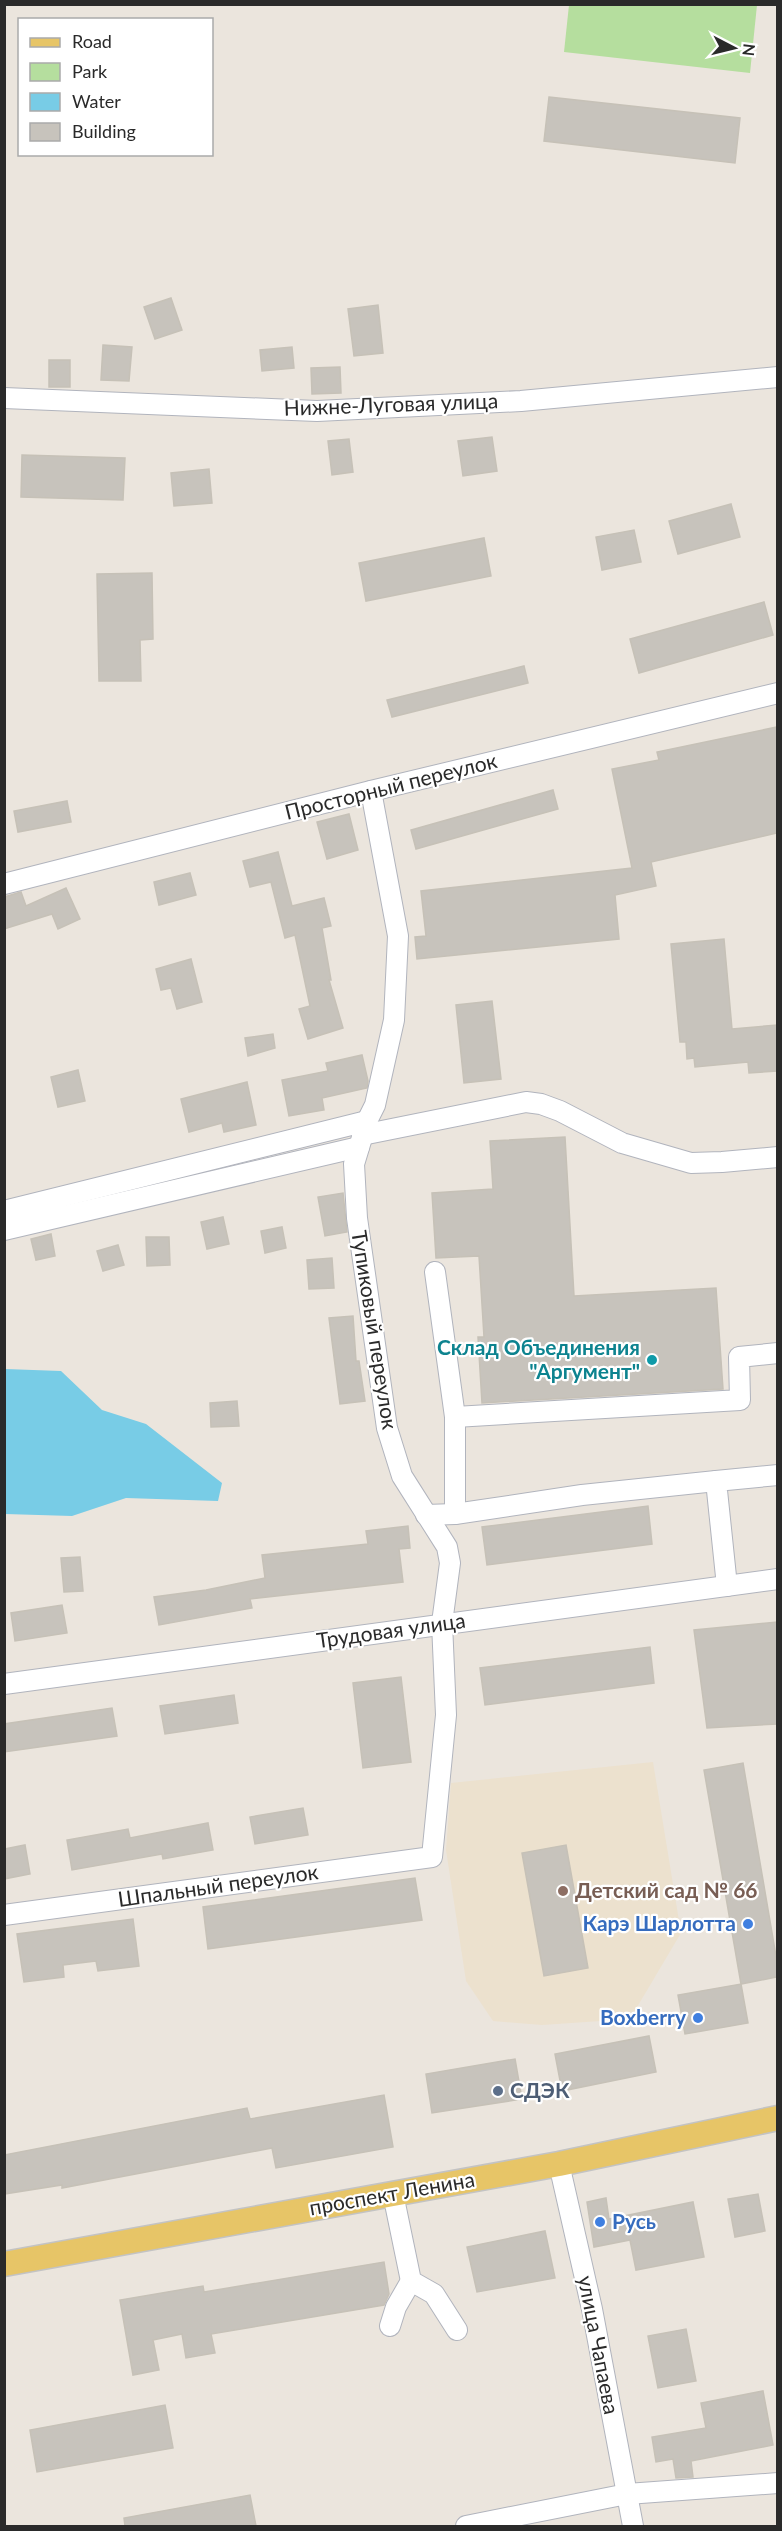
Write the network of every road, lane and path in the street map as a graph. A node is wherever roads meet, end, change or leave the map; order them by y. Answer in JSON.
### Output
{"nodes":[{"id":1,"x":777,"y":377,"type":"edge"},
{"id":2,"x":4,"y":398,"type":"edge"},
{"id":3,"x":777,"y":693,"type":"edge"},
{"id":4,"x":371,"y":791,"type":"junction"},
{"id":5,"x":4,"y":885,"type":"edge"},
{"id":6,"x":362,"y":1134,"type":"junction"},
{"id":7,"x":777,"y":1156,"type":"edge"},
{"id":8,"x":4,"y":1211,"type":"edge"},
{"id":9,"x":4,"y":1230,"type":"edge"},
{"id":10,"x":435,"y":1272,"type":"dead end"},
{"id":11,"x":777,"y":1353,"type":"edge"},
{"id":12,"x":455,"y":1416,"type":"junction"},
{"id":13,"x":777,"y":1475,"type":"edge"},
{"id":14,"x":716,"y":1481,"type":"junction"},
{"id":15,"x":455,"y":1514,"type":"junction"},
{"id":16,"x":426,"y":1515,"type":"junction"},
{"id":17,"x":777,"y":1579,"type":"edge"},
{"id":18,"x":727,"y":1586,"type":"junction"},
{"id":19,"x":442,"y":1623,"type":"junction"},
{"id":20,"x":4,"y":1684,"type":"edge"},
{"id":21,"x":432,"y":1857,"type":"joint"},
{"id":22,"x":4,"y":1915,"type":"edge"},
{"id":23,"x":777,"y":2118,"type":"edge"},
{"id":24,"x":559,"y":2164,"type":"junction"},
{"id":25,"x":393,"y":2194,"type":"junction"},
{"id":26,"x":4,"y":2264,"type":"edge"},
{"id":27,"x":411,"y":2281,"type":"junction"},
{"id":28,"x":390,"y":2326,"type":"dead end"},
{"id":29,"x":457,"y":2330,"type":"dead end"},
{"id":30,"x":777,"y":2483,"type":"edge"},
{"id":31,"x":627,"y":2494,"type":"junction"},
{"id":32,"x":466,"y":2526,"type":"edge"},
{"id":33,"x":633,"y":2526,"type":"edge"}],
"edges":[{"from":1,"to":2,"type":"street","name":"Нижне-Луговая улица"},
{"from":3,"to":4,"type":"street","name":"Просторный переулок"},
{"from":4,"to":5,"type":"street","name":"Просторный переулок"},
{"from":4,"to":6,"type":"street","name":"Тупиковый переулок"},
{"from":6,"to":7,"type":"street"},
{"from":6,"to":8,"type":"street"},
{"from":6,"to":9,"type":"street"},
{"from":6,"to":16,"type":"street","name":"Тупиковый переулок"},
{"from":10,"to":12,"type":"street"},
{"from":11,"to":12,"type":"street"},
{"from":12,"to":15,"type":"street"},
{"from":13,"to":14,"type":"street"},
{"from":14,"to":15,"type":"street"},
{"from":14,"to":18,"type":"street"},
{"from":15,"to":16,"type":"street"},
{"from":16,"to":19,"type":"street","name":"Тупиковый переулок"},
{"from":17,"to":18,"type":"street","name":"Трудовая улица"},
{"from":18,"to":19,"type":"street","name":"Трудовая улица"},
{"from":19,"to":20,"type":"street","name":"Трудовая улица"},
{"from":19,"to":21,"type":"street","name":"Тупиковый переулок"},
{"from":21,"to":22,"type":"street","name":"Шпальный переулок"},
{"from":23,"to":24,"type":"main road","name":"проспект Ленина"},
{"from":24,"to":25,"type":"main road","name":"проспект Ленина"},
{"from":24,"to":31,"type":"street","name":"улица Чапаева"},
{"from":25,"to":26,"type":"main road","name":"проспект Ленина"},
{"from":25,"to":27,"type":"street"},
{"from":27,"to":28,"type":"street"},
{"from":27,"to":29,"type":"street"},
{"from":30,"to":31,"type":"street"},
{"from":31,"to":32,"type":"street"},
{"from":31,"to":33,"type":"street","name":"улица Чапаева"}]}
